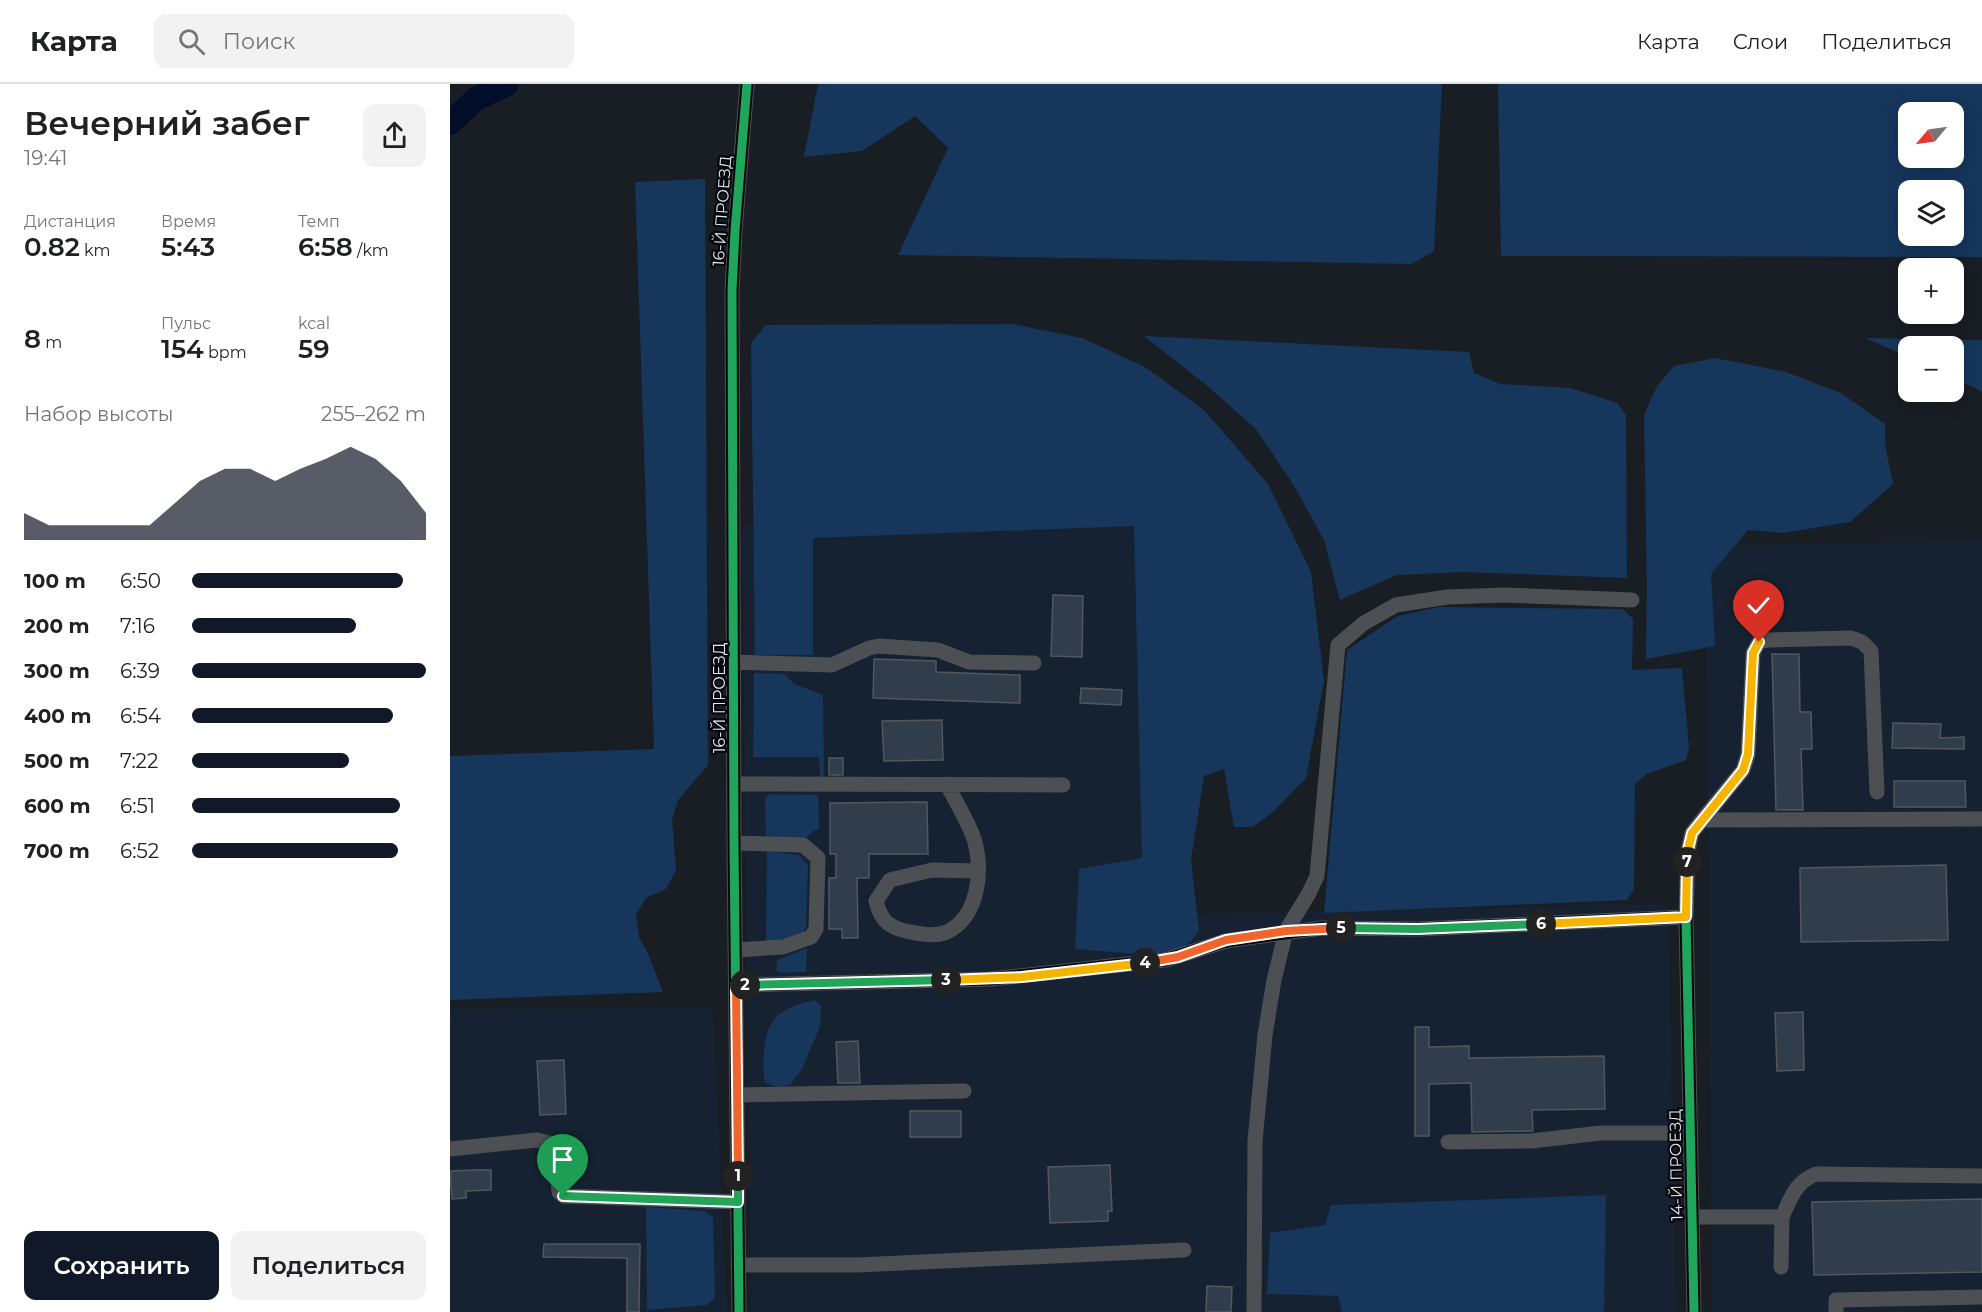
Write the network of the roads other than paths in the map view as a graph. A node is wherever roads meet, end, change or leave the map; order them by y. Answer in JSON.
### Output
{"nodes":[{"id":1,"x":747,"y":84,"type":"edge"},
{"id":2,"x":1632,"y":600,"type":"dead end"},
{"id":3,"x":733,"y":662,"type":"junction"},
{"id":4,"x":1034,"y":663,"type":"dead end"},
{"id":5,"x":734,"y":784,"type":"junction"},
{"id":6,"x":947,"y":784,"type":"junction"},
{"id":7,"x":1063,"y":785,"type":"dead end"},
{"id":8,"x":1876,"y":792,"type":"dead end"},
{"id":9,"x":1982,"y":819,"type":"edge"},
{"id":10,"x":1702,"y":820,"type":"junction"},
{"id":11,"x":734,"y":843,"type":"junction"},
{"id":12,"x":977,"y":871,"type":"junction"},
{"id":13,"x":1686,"y":917,"type":"junction"},
{"id":14,"x":1286,"y":931,"type":"junction"},
{"id":15,"x":736,"y":950,"type":"junction"},
{"id":16,"x":736,"y":985,"type":"junction"},
{"id":17,"x":964,"y":1091,"type":"dead end"},
{"id":18,"x":737,"y":1095,"type":"junction"},
{"id":19,"x":1690,"y":1133,"type":"junction"},
{"id":20,"x":1448,"y":1142,"type":"dead end"},
{"id":21,"x":450,"y":1149,"type":"edge"},
{"id":22,"x":1982,"y":1176,"type":"edge"},
{"id":23,"x":738,"y":1202,"type":"junction"},
{"id":24,"x":1692,"y":1217,"type":"junction"},
{"id":25,"x":1782,"y":1217,"type":"junction"},
{"id":26,"x":1184,"y":1250,"type":"dead end"},
{"id":27,"x":738,"y":1264,"type":"junction"},
{"id":28,"x":1781,"y":1267,"type":"dead end"},
{"id":29,"x":1982,"y":1297,"type":"edge"},
{"id":30,"x":739,"y":1312,"type":"edge"},
{"id":31,"x":1254,"y":1312,"type":"edge"},
{"id":32,"x":1694,"y":1312,"type":"edge"},
{"id":33,"x":1836,"y":1312,"type":"edge"}],
"edges":[{"from":1,"to":3,"type":"street","name":"16-Й ПРОЕЗД"},
{"from":2,"to":14,"type":"street"},
{"from":3,"to":4,"type":"street"},
{"from":3,"to":5,"type":"street","name":"16-Й ПРОЕЗД"},
{"from":5,"to":6,"type":"street"},
{"from":5,"to":11,"type":"street","name":"16-Й ПРОЕЗД"},
{"from":6,"to":7,"type":"street"},
{"from":6,"to":12,"type":"street"},
{"from":8,"to":10,"type":"street"},
{"from":9,"to":10,"type":"street"},
{"from":10,"to":13,"type":"street","name":"14-Й ПРОЕЗД"},
{"from":11,"to":15,"type":"street","name":"16-Й ПРОЕЗД"},
{"from":11,"to":15,"type":"street"},
{"from":12,"to":12,"type":"street"},
{"from":13,"to":14,"type":"street"},
{"from":13,"to":19,"type":"street","name":"14-Й ПРОЕЗД"},
{"from":14,"to":16,"type":"street"},
{"from":14,"to":31,"type":"street"},
{"from":15,"to":16,"type":"street","name":"16-Й ПРОЕЗД"},
{"from":16,"to":18,"type":"street","name":"16-Й ПРОЕЗД"},
{"from":17,"to":18,"type":"street"},
{"from":18,"to":23,"type":"street","name":"16-Й ПРОЕЗД"},
{"from":19,"to":20,"type":"street"},
{"from":19,"to":24,"type":"street","name":"14-Й ПРОЕЗД"},
{"from":21,"to":23,"type":"street"},
{"from":22,"to":25,"type":"street"},
{"from":23,"to":27,"type":"street","name":"16-Й ПРОЕЗД"},
{"from":24,"to":25,"type":"street"},
{"from":24,"to":32,"type":"street","name":"14-Й ПРОЕЗД"},
{"from":25,"to":28,"type":"street"},
{"from":26,"to":27,"type":"street"},
{"from":27,"to":30,"type":"street","name":"16-Й ПРОЕЗД"},
{"from":29,"to":33,"type":"street"}]}
